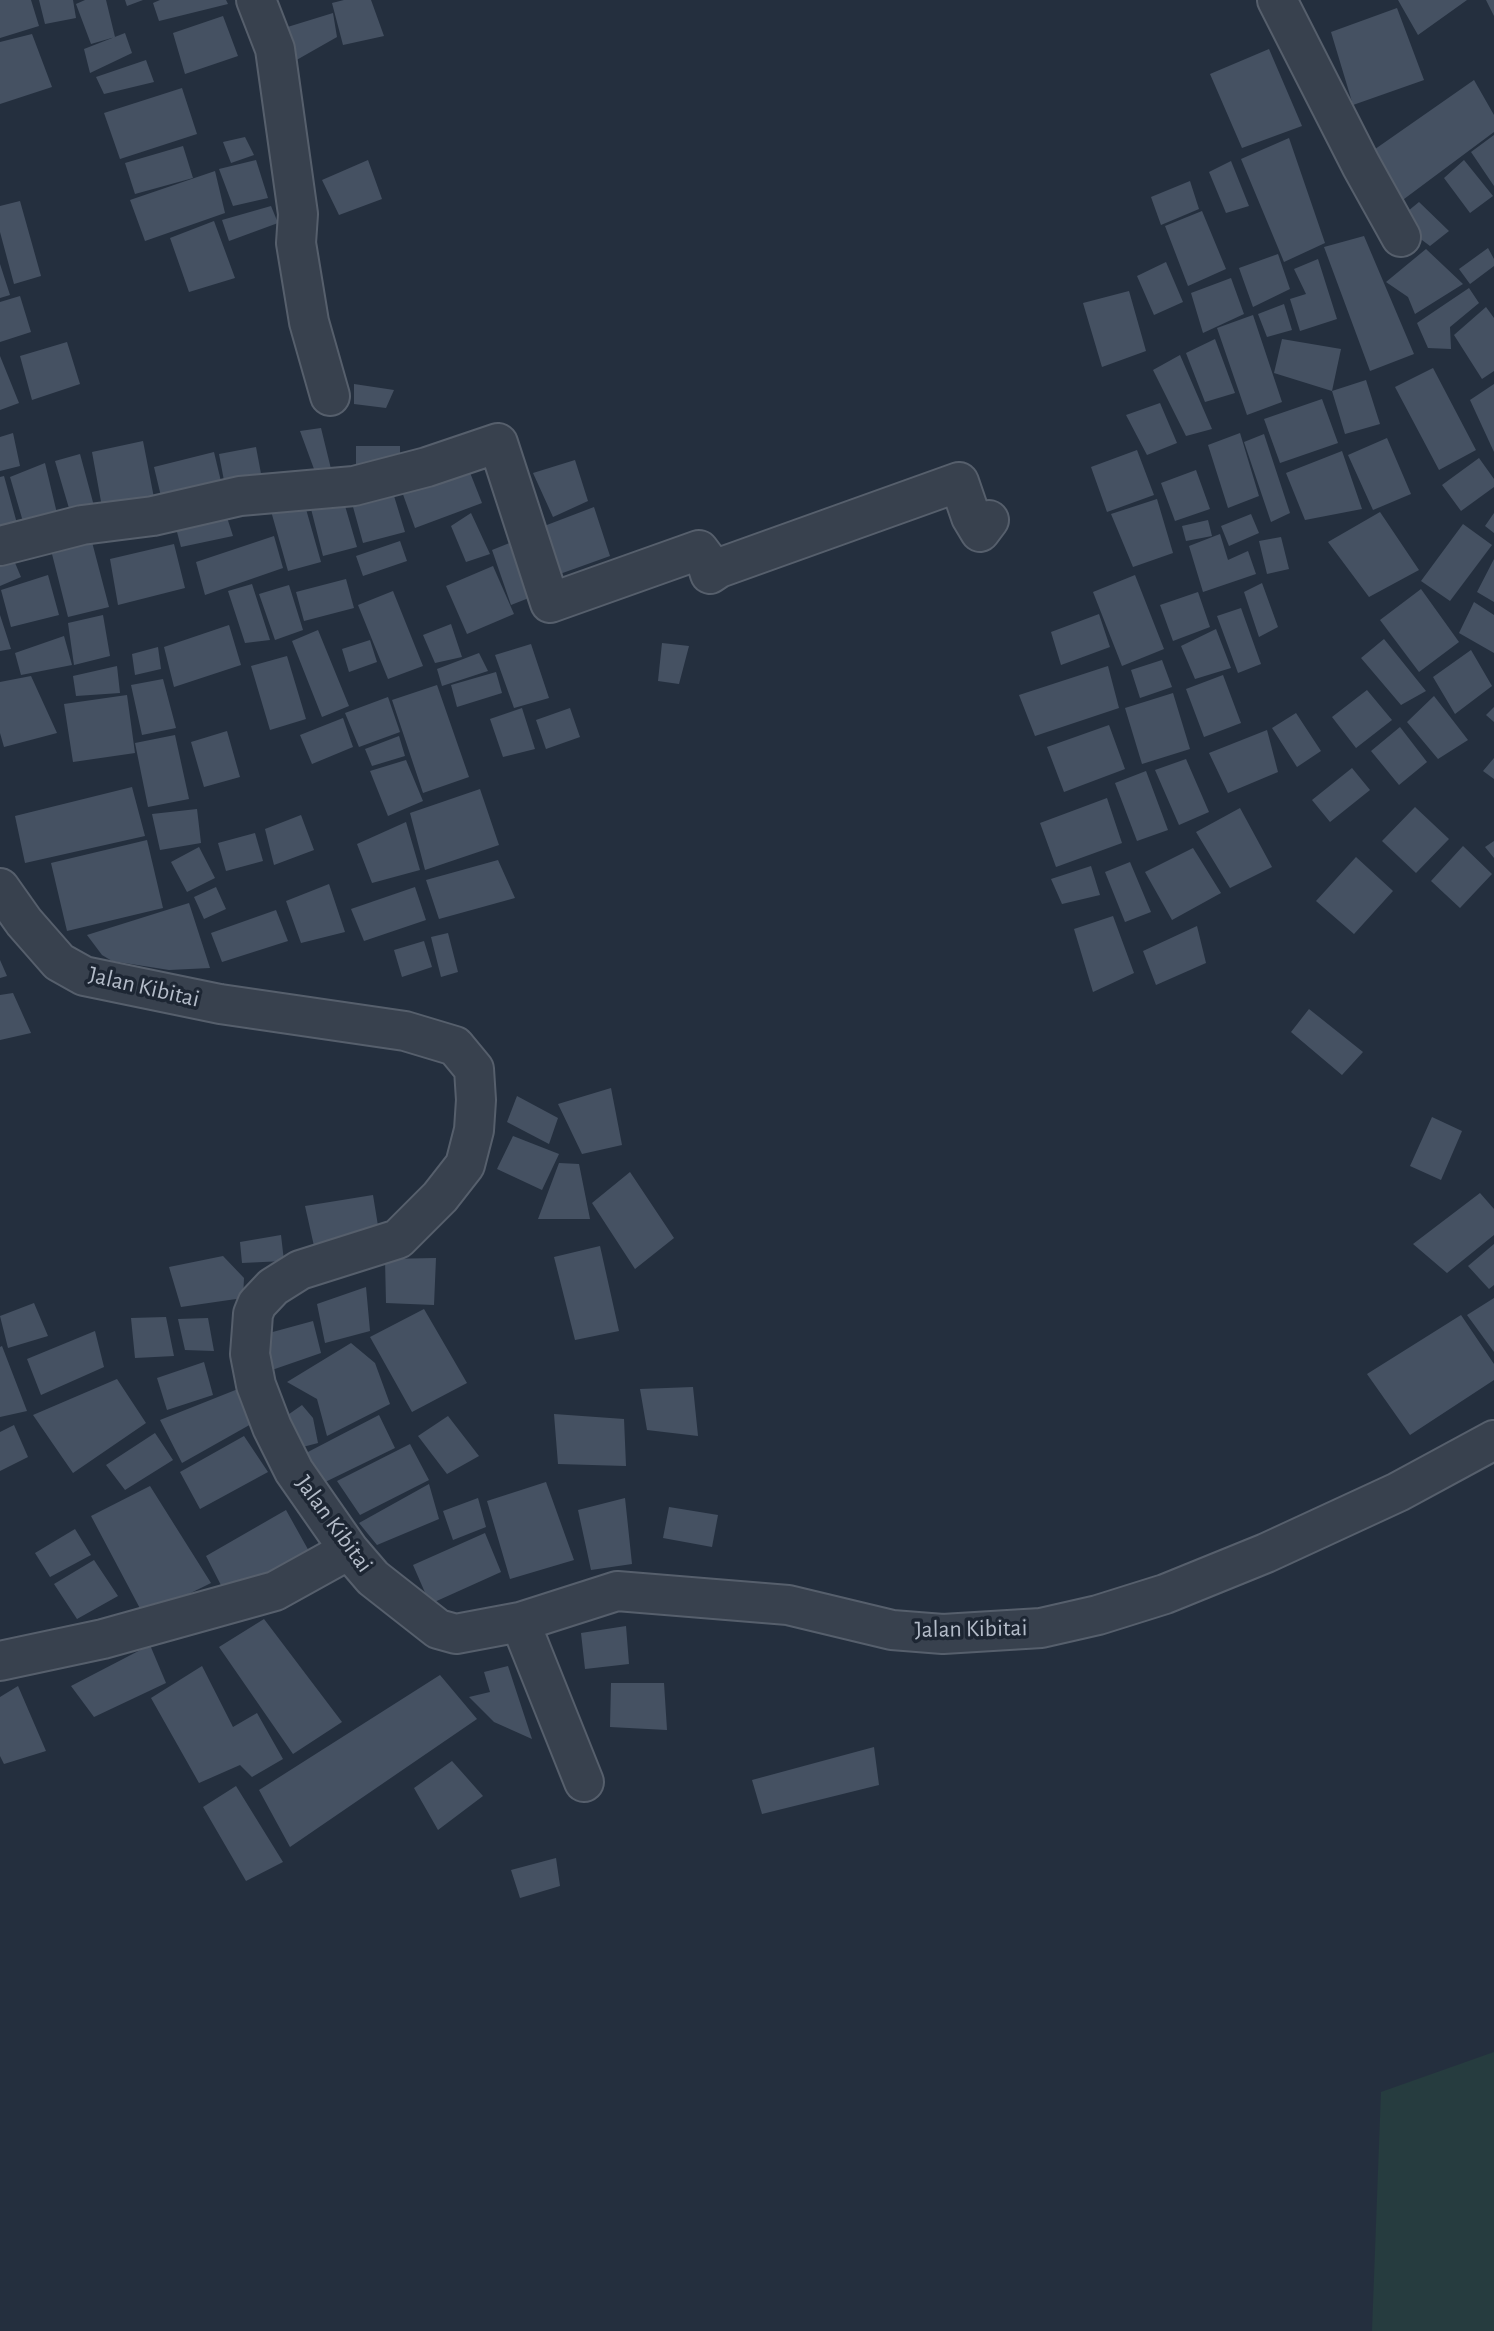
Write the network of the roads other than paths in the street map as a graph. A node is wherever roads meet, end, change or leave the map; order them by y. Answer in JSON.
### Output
{"nodes":[{"id":1,"x":256,"y":0,"type":"edge"},
{"id":2,"x":1276,"y":0,"type":"edge"},
{"id":3,"x":1401,"y":237,"type":"dead end"},
{"id":4,"x":330,"y":396,"type":"dead end"},
{"id":5,"x":989,"y":520,"type":"dead end"},
{"id":6,"x":0,"y":545,"type":"edge"},
{"id":7,"x":0,"y":888,"type":"edge"},
{"id":8,"x":1494,"y":1440,"type":"edge"},
{"id":9,"x":349,"y":1550,"type":"junction"},
{"id":10,"x":520,"y":1622,"type":"junction"},
{"id":11,"x":0,"y":1661,"type":"edge"},
{"id":12,"x":584,"y":1782,"type":"dead end"}],
"edges":[{"from":1,"to":4,"type":"street"},
{"from":2,"to":3,"type":"street"},
{"from":5,"to":6,"type":"street"},
{"from":7,"to":9,"type":"street","name":"Jalan Kibitai"},
{"from":8,"to":10,"type":"street","name":"Jalan Kibitai"},
{"from":9,"to":10,"type":"street","name":"Jalan Kibitai"},
{"from":9,"to":11,"type":"street"},
{"from":10,"to":12,"type":"street"}]}
